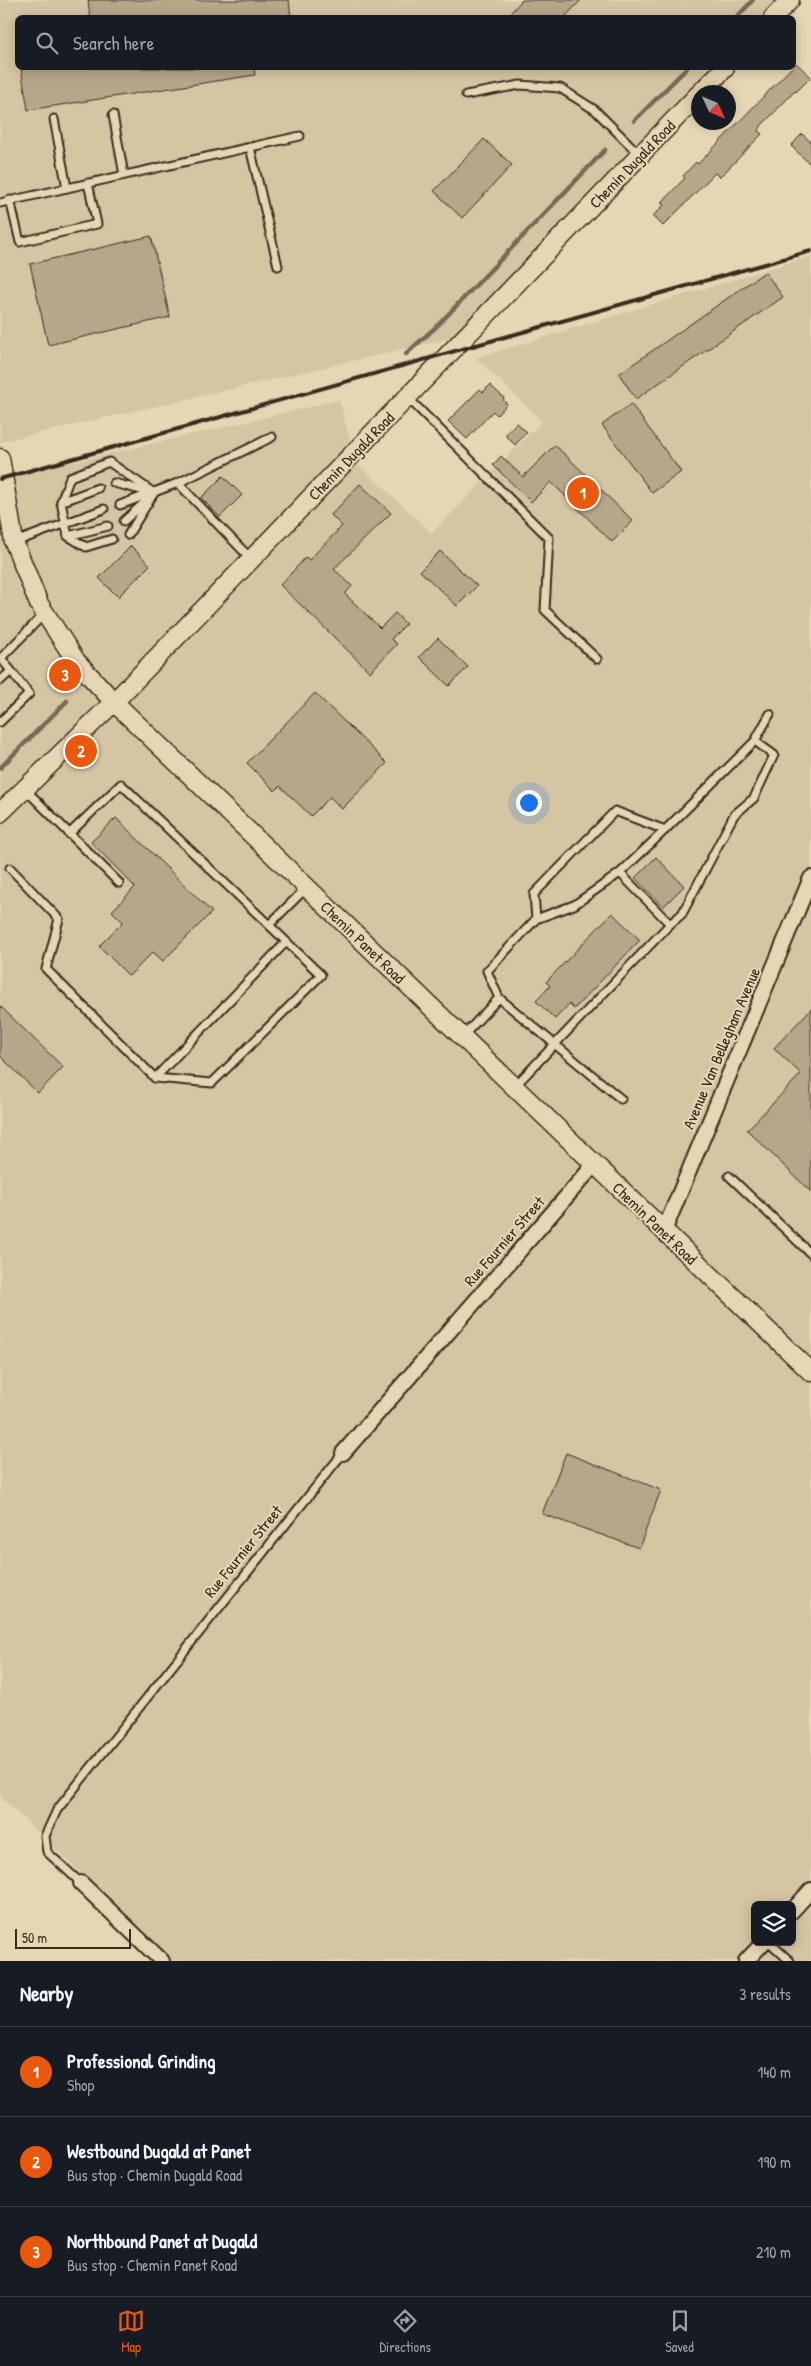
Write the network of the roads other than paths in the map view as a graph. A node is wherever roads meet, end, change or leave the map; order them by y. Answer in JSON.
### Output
{"nodes":[{"id":1,"x":790,"y":0,"type":"edge"},
{"id":2,"x":776,"y":15,"type":"edge"},
{"id":3,"x":723,"y":70,"type":"edge"},
{"id":4,"x":709,"y":85,"type":"edge"},
{"id":5,"x":466,"y":95,"type":"dead end"},
{"id":6,"x":691,"y":103,"type":"edge"},
{"id":7,"x":113,"y":115,"type":"dead end"},
{"id":8,"x":54,"y":119,"type":"dead end"},
{"id":9,"x":300,"y":136,"type":"dead end"},
{"id":10,"x":250,"y":147,"type":"junction"},
{"id":11,"x":641,"y":155,"type":"junction"},
{"id":12,"x":124,"y":175,"type":"junction"},
{"id":13,"x":88,"y":183,"type":"junction"},
{"id":14,"x":67,"y":188,"type":"junction"},
{"id":15,"x":10,"y":200,"type":"junction"},
{"id":16,"x":0,"y":202,"type":"edge"},
{"id":17,"x":278,"y":266,"type":"dead end"},
{"id":18,"x":407,"y":398,"type":"junction"},
{"id":19,"x":272,"y":437,"type":"dead end"},
{"id":20,"x":0,"y":458,"type":"edge"},
{"id":21,"x":114,"y":483,"type":"dead end"},
{"id":22,"x":178,"y":483,"type":"junction"},
{"id":23,"x":98,"y":488,"type":"dead end"},
{"id":24,"x":154,"y":493,"type":"junction"},
{"id":25,"x":61,"y":502,"type":"junction"},
{"id":26,"x":120,"y":504,"type":"dead end"},
{"id":27,"x":104,"y":508,"type":"dead end"},
{"id":28,"x":124,"y":521,"type":"dead end"},
{"id":29,"x":65,"y":522,"type":"junction"},
{"id":30,"x":108,"y":526,"type":"dead end"},
{"id":31,"x":128,"y":535,"type":"dead end"},
{"id":32,"x":68,"y":536,"type":"junction"},
{"id":33,"x":112,"y":539,"type":"dead end"},
{"id":34,"x":14,"y":542,"type":"junction"},
{"id":35,"x":251,"y":559,"type":"junction"},
{"id":36,"x":45,"y":612,"type":"junction"},
{"id":37,"x":1,"y":658,"type":"edge"},
{"id":38,"x":597,"y":659,"type":"dead end"},
{"id":39,"x":11,"y":671,"type":"junction"},
{"id":40,"x":0,"y":681,"type":"edge"},
{"id":41,"x":114,"y":702,"type":"junction"},
{"id":42,"x":770,"y":714,"type":"dead end"},
{"id":43,"x":0,"y":722,"type":"edge"},
{"id":44,"x":755,"y":741,"type":"junction"},
{"id":45,"x":24,"y":788,"type":"junction"},
{"id":46,"x":0,"y":813,"type":"edge"},
{"id":47,"x":665,"y":830,"type":"junction"},
{"id":48,"x":69,"y":834,"type":"junction"},
{"id":49,"x":10,"y":868,"type":"dead end"},
{"id":50,"x":620,"y":873,"type":"junction"},
{"id":51,"x":811,"y":878,"type":"edge"},
{"id":52,"x":119,"y":883,"type":"dead end"},
{"id":53,"x":306,"y":887,"type":"junction"},
{"id":54,"x":536,"y":920,"type":"junction"},
{"id":55,"x":670,"y":924,"type":"junction"},
{"id":56,"x":269,"y":925,"type":"junction"},
{"id":57,"x":286,"y":942,"type":"junction"},
{"id":58,"x":498,"y":998,"type":"junction"},
{"id":59,"x":462,"y":1037,"type":"junction"},
{"id":60,"x":555,"y":1044,"type":"junction"},
{"id":61,"x":155,"y":1078,"type":"junction"},
{"id":62,"x":514,"y":1087,"type":"junction"},
{"id":63,"x":621,"y":1099,"type":"dead end"},
{"id":64,"x":594,"y":1165,"type":"junction"},
{"id":65,"x":729,"y":1176,"type":"dead end"},
{"id":66,"x":664,"y":1231,"type":"junction"},
{"id":67,"x":811,"y":1254,"type":"edge"},
{"id":68,"x":811,"y":1372,"type":"edge"},
{"id":69,"x":344,"y":1453,"type":"joint"},
{"id":70,"x":81,"y":1883,"type":"joint"},
{"id":71,"x":811,"y":1890,"type":"edge"},
{"id":72,"x":796,"y":1907,"type":"edge"},
{"id":73,"x":760,"y":1946,"type":"edge"},
{"id":74,"x":773,"y":1946,"type":"edge"},
{"id":75,"x":162,"y":1961,"type":"edge"},
{"id":76,"x":746,"y":1961,"type":"edge"},
{"id":77,"x":790,"y":1961,"type":"edge"}],
"edges":[{"from":1,"to":2,"type":"street"},
{"from":3,"to":4,"type":"street","name":"Chemin Dugald Road"},
{"from":5,"to":11,"type":"lane"},
{"from":6,"to":11,"type":"street","name":"Chemin Dugald Road"},
{"from":7,"to":12,"type":"lane"},
{"from":8,"to":14,"type":"lane"},
{"from":9,"to":10,"type":"lane"},
{"from":10,"to":12,"type":"lane"},
{"from":10,"to":17,"type":"lane"},
{"from":11,"to":18,"type":"street","name":"Chemin Dugald Road"},
{"from":12,"to":13,"type":"lane"},
{"from":13,"to":14,"type":"lane"},
{"from":13,"to":15,"type":"lane"},
{"from":14,"to":15,"type":"lane"},
{"from":15,"to":16,"type":"lane"},
{"from":18,"to":35,"type":"street","name":"Chemin Dugald Road"},
{"from":18,"to":38,"type":"lane"},
{"from":19,"to":22,"type":"lane"},
{"from":20,"to":34,"type":"street","name":"Chemin Panet Road"},
{"from":21,"to":24,"type":"lane"},
{"from":22,"to":24,"type":"lane"},
{"from":22,"to":35,"type":"lane"},
{"from":23,"to":25,"type":"lane"},
{"from":24,"to":25,"type":"lane"},
{"from":24,"to":26,"type":"lane"},
{"from":24,"to":28,"type":"lane"},
{"from":24,"to":31,"type":"lane"},
{"from":25,"to":29,"type":"lane"},
{"from":27,"to":29,"type":"lane"},
{"from":29,"to":32,"type":"lane"},
{"from":29,"to":34,"type":"lane"},
{"from":30,"to":32,"type":"lane"},
{"from":32,"to":33,"type":"lane"},
{"from":34,"to":36,"type":"street","name":"Chemin Panet Road"},
{"from":35,"to":41,"type":"street","name":"Chemin Dugald Road"},
{"from":36,"to":37,"type":"lane"},
{"from":36,"to":41,"type":"street","name":"Chemin Panet Road"},
{"from":37,"to":39,"type":"lane"},
{"from":39,"to":40,"type":"lane"},
{"from":39,"to":43,"type":"lane"},
{"from":41,"to":45,"type":"street","name":"Chemin Dugald Road"},
{"from":41,"to":53,"type":"street","name":"Chemin Panet Road"},
{"from":42,"to":44,"type":"lane"},
{"from":44,"to":47,"type":"lane"},
{"from":44,"to":55,"type":"lane"},
{"from":45,"to":46,"type":"street","name":"Chemin Dugald Road"},
{"from":45,"to":48,"type":"lane"},
{"from":47,"to":50,"type":"lane"},
{"from":47,"to":54,"type":"lane"},
{"from":48,"to":52,"type":"lane"},
{"from":48,"to":56,"type":"lane"},
{"from":49,"to":61,"type":"lane"},
{"from":50,"to":54,"type":"lane"},
{"from":50,"to":55,"type":"lane"},
{"from":51,"to":66,"type":"street","name":"Avenue Van Bellegham Avenue"},
{"from":53,"to":56,"type":"lane"},
{"from":53,"to":59,"type":"street","name":"Chemin Panet Road"},
{"from":54,"to":58,"type":"lane"},
{"from":55,"to":60,"type":"lane"},
{"from":56,"to":57,"type":"lane"},
{"from":57,"to":61,"type":"lane"},
{"from":57,"to":61,"type":"lane"},
{"from":58,"to":59,"type":"lane"},
{"from":58,"to":60,"type":"lane"},
{"from":59,"to":62,"type":"street","name":"Chemin Panet Road"},
{"from":60,"to":62,"type":"lane"},
{"from":60,"to":63,"type":"lane"},
{"from":62,"to":64,"type":"street","name":"Chemin Panet Road"},
{"from":64,"to":66,"type":"street","name":"Chemin Panet Road"},
{"from":64,"to":69,"type":"street","name":"Rue Fournier Street"},
{"from":65,"to":67,"type":"lane"},
{"from":66,"to":68,"type":"street","name":"Chemin Panet Road"},
{"from":69,"to":70,"type":"lane","name":"Rue Fournier Street"},
{"from":70,"to":75,"type":"street","name":"Rue Fournier Street"},
{"from":71,"to":72,"type":"street"},
{"from":73,"to":76,"type":"street"},
{"from":74,"to":77,"type":"lane"}]}
